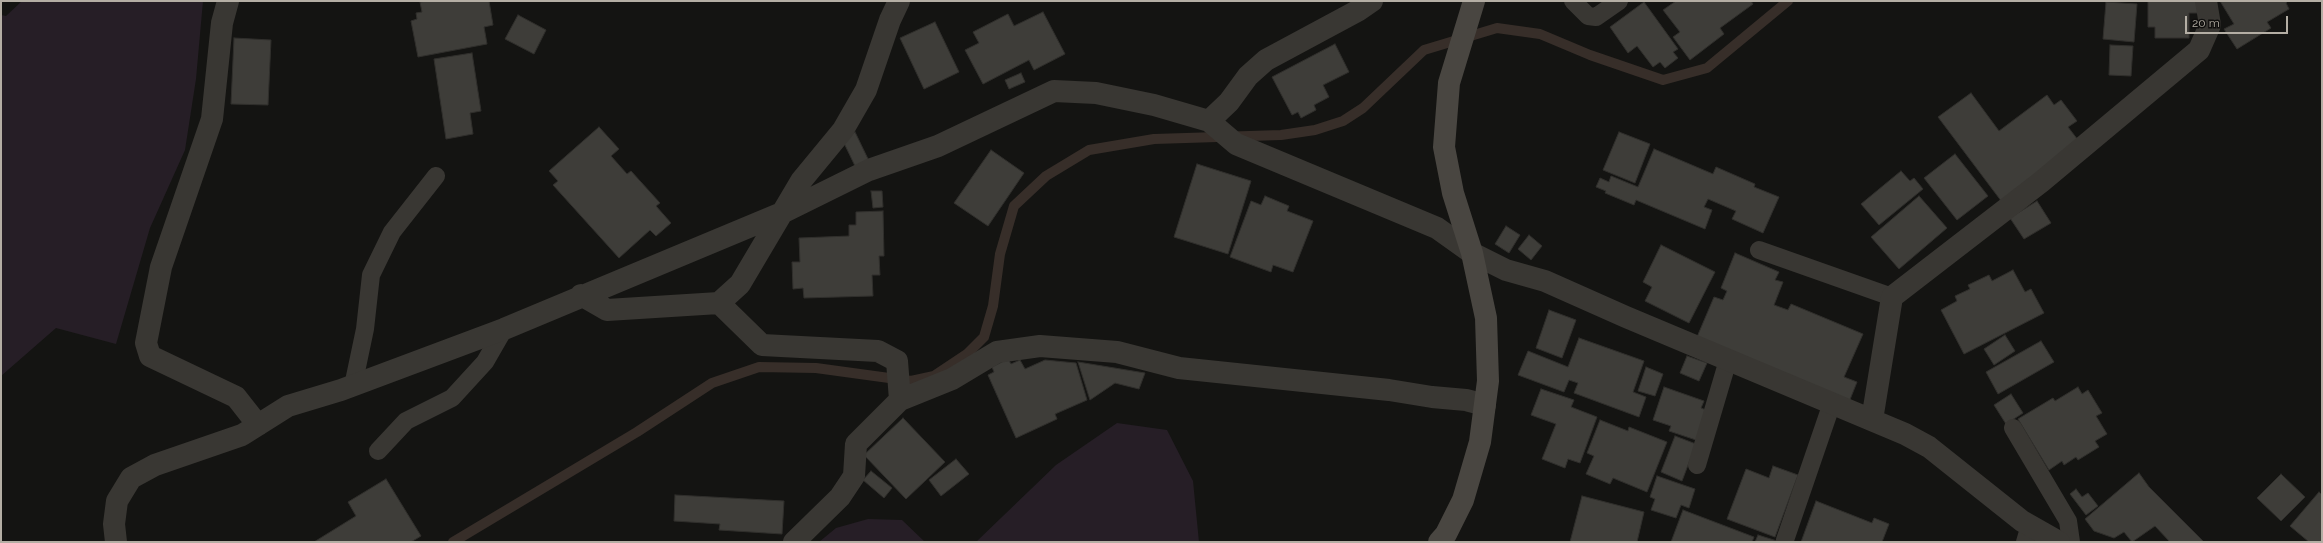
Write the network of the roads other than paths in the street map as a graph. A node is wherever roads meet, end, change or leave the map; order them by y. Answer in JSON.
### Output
{"nodes":[{"id":1,"x":228,"y":1,"type":"edge"},
{"id":2,"x":899,"y":1,"type":"edge"},
{"id":3,"x":1372,"y":1,"type":"edge"},
{"id":4,"x":1474,"y":1,"type":"edge"},
{"id":5,"x":1573,"y":1,"type":"edge"},
{"id":6,"x":1620,"y":1,"type":"edge"},
{"id":7,"x":2206,"y":1,"type":"edge"},
{"id":8,"x":1209,"y":121,"type":"junction"},
{"id":9,"x":436,"y":176,"type":"dead end"},
{"id":10,"x":782,"y":213,"type":"junction"},
{"id":11,"x":1759,"y":250,"type":"dead end"},
{"id":12,"x":1472,"y":253,"type":"junction"},
{"id":13,"x":581,"y":295,"type":"junction"},
{"id":14,"x":1892,"y":297,"type":"junction"},
{"id":15,"x":719,"y":302,"type":"junction"},
{"id":16,"x":504,"y":329,"type":"junction"},
{"id":17,"x":1728,"y":360,"type":"junction"},
{"id":18,"x":353,"y":386,"type":"junction"},
{"id":19,"x":900,"y":400,"type":"junction"},
{"id":20,"x":1832,"y":403,"type":"junction"},
{"id":21,"x":1484,"y":405,"type":"junction"},
{"id":22,"x":1872,"y":420,"type":"junction"},
{"id":23,"x":258,"y":425,"type":"junction"},
{"id":24,"x":2013,"y":428,"type":"dead end"},
{"id":25,"x":378,"y":451,"type":"dead end"},
{"id":26,"x":1697,"y":465,"type":"dead end"},
{"id":27,"x":2027,"y":533,"type":"edge"},
{"id":28,"x":1785,"y":540,"type":"dead end"},
{"id":29,"x":116,"y":542,"type":"edge"},
{"id":30,"x":794,"y":542,"type":"edge"},
{"id":31,"x":1439,"y":542,"type":"edge"},
{"id":32,"x":2059,"y":542,"type":"edge"},
{"id":33,"x":2071,"y":542,"type":"edge"}],
"edges":[{"from":1,"to":23,"type":"street"},
{"from":2,"to":10,"type":"street"},
{"from":3,"to":8,"type":"street"},
{"from":4,"to":12,"type":"street"},
{"from":5,"to":6,"type":"lane"},
{"from":7,"to":14,"type":"street"},
{"from":8,"to":10,"type":"street"},
{"from":8,"to":12,"type":"street"},
{"from":9,"to":18,"type":"lane"},
{"from":10,"to":13,"type":"street"},
{"from":10,"to":15,"type":"street"},
{"from":11,"to":14,"type":"lane"},
{"from":12,"to":17,"type":"street"},
{"from":12,"to":21,"type":"street"},
{"from":13,"to":15,"type":"street"},
{"from":13,"to":16,"type":"street"},
{"from":14,"to":22,"type":"street"},
{"from":15,"to":19,"type":"street"},
{"from":16,"to":18,"type":"street"},
{"from":16,"to":25,"type":"lane"},
{"from":17,"to":20,"type":"street"},
{"from":17,"to":26,"type":"lane"},
{"from":18,"to":23,"type":"street"},
{"from":19,"to":21,"type":"street"},
{"from":19,"to":30,"type":"street"},
{"from":20,"to":22,"type":"street"},
{"from":20,"to":28,"type":"lane"},
{"from":21,"to":31,"type":"street"},
{"from":22,"to":27,"type":"street"},
{"from":23,"to":29,"type":"street"},
{"from":24,"to":33,"type":"lane"},
{"from":27,"to":32,"type":"street"}]}
